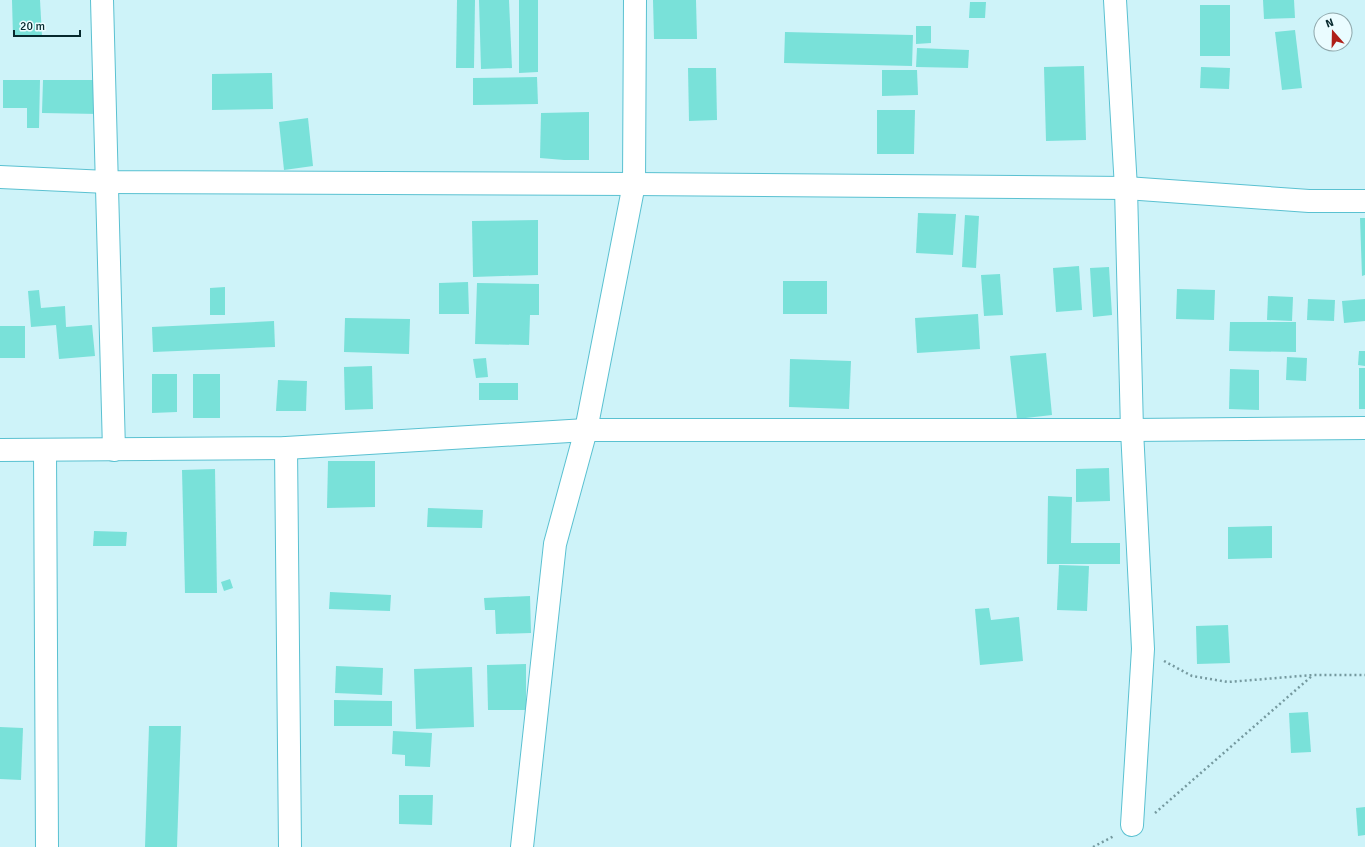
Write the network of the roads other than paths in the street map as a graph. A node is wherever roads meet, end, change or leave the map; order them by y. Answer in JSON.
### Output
{"nodes":[{"id":1,"x":102,"y":0,"type":"edge"},
{"id":2,"x":635,"y":0,"type":"edge"},
{"id":3,"x":1115,"y":0,"type":"edge"},
{"id":4,"x":0,"y":177,"type":"edge"},
{"id":5,"x":107,"y":182,"type":"junction"},
{"id":6,"x":634,"y":184,"type":"junction"},
{"id":7,"x":1126,"y":188,"type":"junction"},
{"id":8,"x":1365,"y":201,"type":"edge"},
{"id":9,"x":1365,"y":428,"type":"edge"},
{"id":10,"x":586,"y":430,"type":"junction"},
{"id":11,"x":1132,"y":430,"type":"junction"},
{"id":12,"x":286,"y":448,"type":"junction"},
{"id":13,"x":0,"y":450,"type":"edge"},
{"id":14,"x":114,"y":450,"type":"junction"},
{"id":15,"x":45,"y":451,"type":"junction"},
{"id":16,"x":1132,"y":826,"type":"road end"},
{"id":17,"x":47,"y":847,"type":"edge"},
{"id":18,"x":290,"y":847,"type":"edge"},
{"id":19,"x":522,"y":847,"type":"edge"}],
"edges":[{"from":1,"to":5,"type":"street"},
{"from":2,"to":6,"type":"street"},
{"from":3,"to":7,"type":"street"},
{"from":4,"to":5,"type":"street"},
{"from":5,"to":6,"type":"street"},
{"from":5,"to":14,"type":"street"},
{"from":6,"to":7,"type":"street"},
{"from":6,"to":10,"type":"street"},
{"from":7,"to":8,"type":"street"},
{"from":7,"to":11,"type":"street"},
{"from":9,"to":11,"type":"street"},
{"from":10,"to":11,"type":"street"},
{"from":10,"to":12,"type":"street"},
{"from":10,"to":19,"type":"street"},
{"from":11,"to":16,"type":"street"},
{"from":12,"to":14,"type":"street"},
{"from":12,"to":18,"type":"street"},
{"from":13,"to":15,"type":"street"},
{"from":14,"to":15,"type":"street"},
{"from":15,"to":17,"type":"street"}]}
